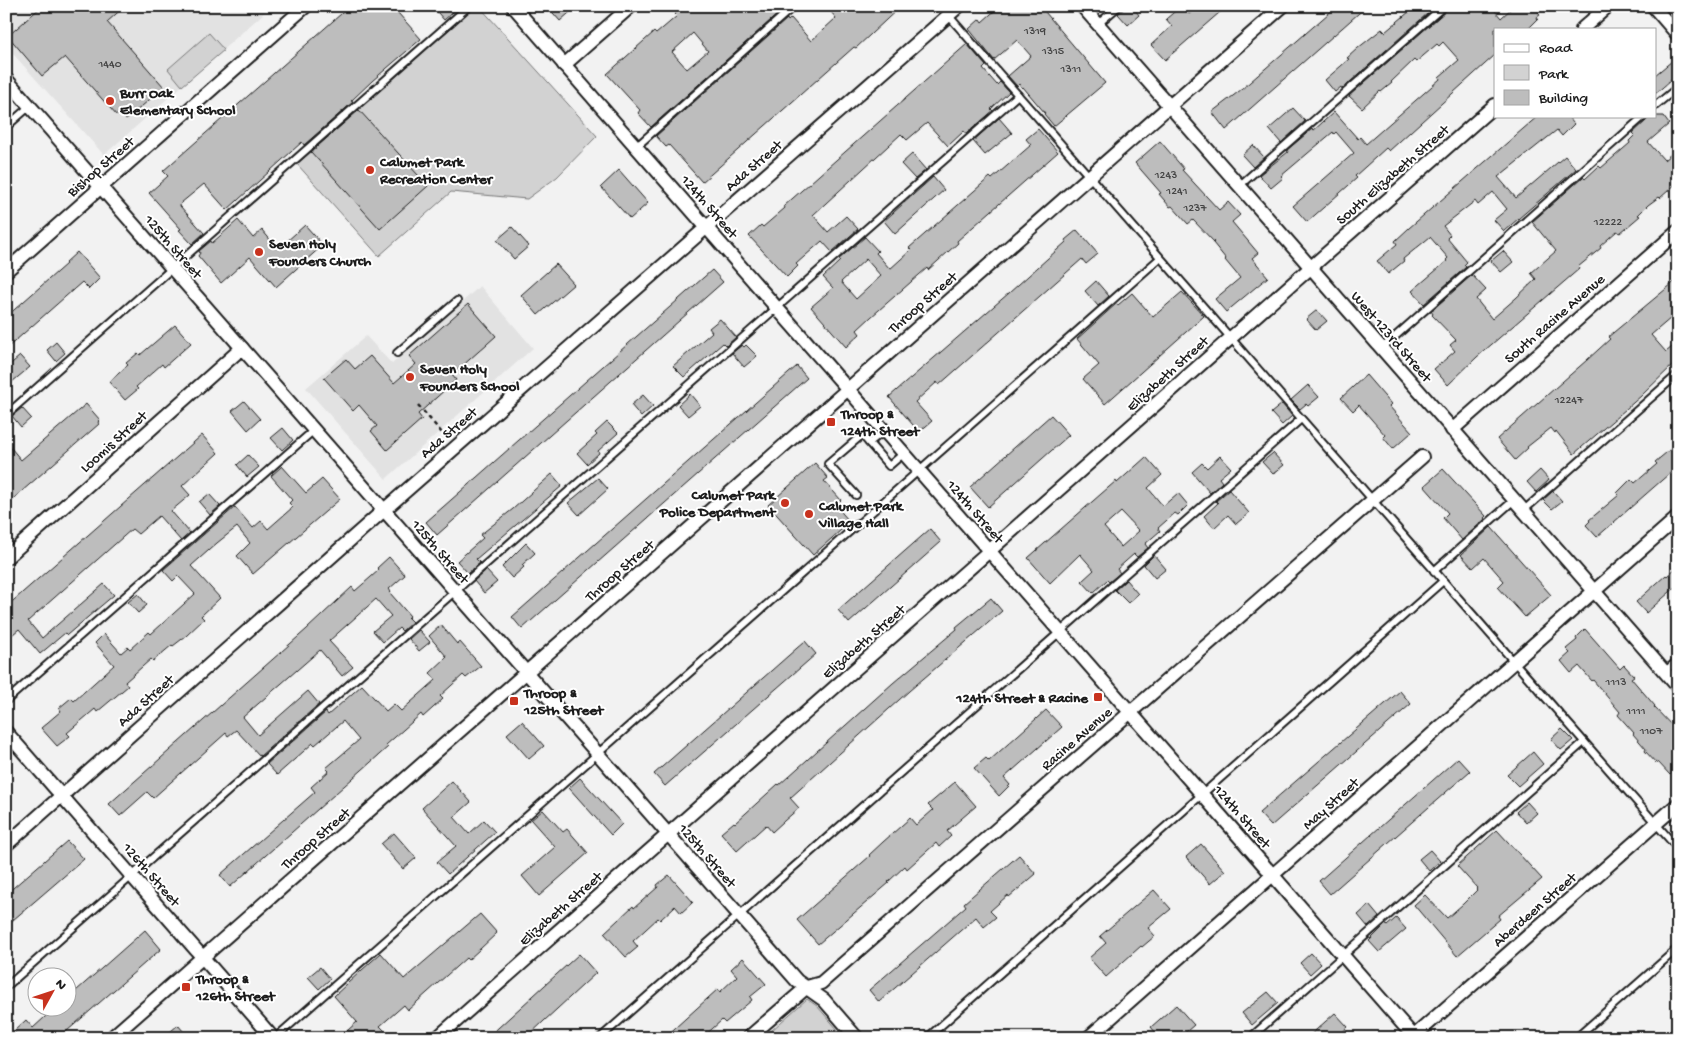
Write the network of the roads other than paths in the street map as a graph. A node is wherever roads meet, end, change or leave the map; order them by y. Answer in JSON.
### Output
{"nodes":[{"id":1,"x":306,"y":6,"type":"edge"},
{"id":2,"x":469,"y":6,"type":"edge"},
{"id":3,"x":513,"y":6,"type":"edge"},
{"id":4,"x":631,"y":6,"type":"edge"},
{"id":5,"x":794,"y":6,"type":"edge"},
{"id":6,"x":958,"y":6,"type":"edge"},
{"id":7,"x":1082,"y":6,"type":"edge"},
{"id":8,"x":1118,"y":6,"type":"edge"},
{"id":9,"x":1283,"y":6,"type":"edge"},
{"id":10,"x":1444,"y":6,"type":"edge"},
{"id":11,"x":1608,"y":6,"type":"edge"},
{"id":12,"x":1653,"y":6,"type":"edge"},
{"id":13,"x":948,"y":15,"type":"junction"},
{"id":14,"x":1098,"y":24,"type":"junction"},
{"id":15,"x":1583,"y":28,"type":"edge"},
{"id":16,"x":1678,"y":35,"type":"edge"},
{"id":17,"x":564,"y":65,"type":"junction"},
{"id":18,"x":6,"y":79,"type":"edge"},
{"id":19,"x":1678,"y":87,"type":"edge"},
{"id":20,"x":1018,"y":95,"type":"junction"},
{"id":21,"x":1656,"y":105,"type":"edge"},
{"id":22,"x":30,"y":106,"type":"junction"},
{"id":23,"x":1494,"y":106,"type":"edge"},
{"id":24,"x":1170,"y":107,"type":"junction"},
{"id":25,"x":1642,"y":118,"type":"edge"},
{"id":26,"x":6,"y":127,"type":"edge"},
{"id":27,"x":636,"y":147,"type":"junction"},
{"id":28,"x":1089,"y":177,"type":"junction"},
{"id":29,"x":1239,"y":186,"type":"junction"},
{"id":30,"x":101,"y":187,"type":"junction"},
{"id":31,"x":706,"y":227,"type":"junction"},
{"id":32,"x":1678,"y":231,"type":"edge"},
{"id":33,"x":1160,"y":258,"type":"junction"},
{"id":34,"x":172,"y":268,"type":"junction"},
{"id":35,"x":1310,"y":268,"type":"junction"},
{"id":36,"x":6,"y":271,"type":"edge"},
{"id":37,"x":457,"y":301,"type":"dead end"},
{"id":38,"x":776,"y":308,"type":"junction"},
{"id":39,"x":1230,"y":338,"type":"junction"},
{"id":40,"x":242,"y":348,"type":"junction"},
{"id":41,"x":1381,"y":349,"type":"junction"},
{"id":42,"x":397,"y":353,"type":"dead end"},
{"id":43,"x":1678,"y":374,"type":"edge"},
{"id":44,"x":848,"y":389,"type":"junction"},
{"id":45,"x":6,"y":415,"type":"edge"},
{"id":46,"x":1302,"y":420,"type":"junction"},
{"id":47,"x":314,"y":430,"type":"junction"},
{"id":48,"x":884,"y":430,"type":"junction"},
{"id":49,"x":1452,"y":430,"type":"junction"},
{"id":50,"x":869,"y":444,"type":"junction"},
{"id":51,"x":904,"y":453,"type":"junction"},
{"id":52,"x":1422,"y":458,"type":"dead end"},
{"id":53,"x":919,"y":471,"type":"junction"},
{"id":54,"x":856,"y":495,"type":"dead end"},
{"id":55,"x":1514,"y":500,"type":"junction"},
{"id":56,"x":1373,"y":501,"type":"junction"},
{"id":57,"x":384,"y":510,"type":"junction"},
{"id":58,"x":1523,"y":511,"type":"junction"},
{"id":59,"x":1678,"y":517,"type":"edge"},
{"id":60,"x":990,"y":552,"type":"junction"},
{"id":61,"x":6,"y":558,"type":"edge"},
{"id":62,"x":1434,"y":571,"type":"junction"},
{"id":63,"x":1443,"y":581,"type":"junction"},
{"id":64,"x":1593,"y":591,"type":"junction"},
{"id":65,"x":456,"y":592,"type":"junction"},
{"id":66,"x":1060,"y":632,"type":"junction"},
{"id":67,"x":1678,"y":660,"type":"edge"},
{"id":68,"x":1514,"y":662,"type":"junction"},
{"id":69,"x":1664,"y":672,"type":"junction"},
{"id":70,"x":527,"y":673,"type":"junction"},
{"id":71,"x":1678,"y":687,"type":"edge"},
{"id":72,"x":6,"y":701,"type":"edge"},
{"id":73,"x":1130,"y":712,"type":"junction"},
{"id":74,"x":6,"y":732,"type":"edge"},
{"id":75,"x":1584,"y":742,"type":"junction"},
{"id":76,"x":597,"y":754,"type":"junction"},
{"id":77,"x":1202,"y":794,"type":"junction"},
{"id":78,"x":62,"y":796,"type":"junction"},
{"id":79,"x":1678,"y":804,"type":"edge"},
{"id":80,"x":1655,"y":824,"type":"junction"},
{"id":81,"x":668,"y":834,"type":"junction"},
{"id":82,"x":6,"y":845,"type":"edge"},
{"id":83,"x":1678,"y":850,"type":"edge"},
{"id":84,"x":1273,"y":875,"type":"junction"},
{"id":85,"x":132,"y":877,"type":"junction"},
{"id":86,"x":739,"y":916,"type":"junction"},
{"id":87,"x":1678,"y":948,"type":"edge"},
{"id":88,"x":1343,"y":956,"type":"junction"},
{"id":89,"x":203,"y":957,"type":"junction"},
{"id":90,"x":6,"y":987,"type":"edge"},
{"id":91,"x":807,"y":987,"type":"junction"},
{"id":92,"x":1414,"y":1037,"type":"edge"},
{"id":93,"x":112,"y":1038,"type":"edge"},
{"id":94,"x":274,"y":1038,"type":"edge"},
{"id":95,"x":437,"y":1038,"type":"edge"},
{"id":96,"x":600,"y":1038,"type":"edge"},
{"id":97,"x":748,"y":1038,"type":"edge"},
{"id":98,"x":857,"y":1038,"type":"edge"},
{"id":99,"x":927,"y":1038,"type":"edge"},
{"id":100,"x":1088,"y":1038,"type":"edge"},
{"id":101,"x":1250,"y":1038,"type":"edge"},
{"id":102,"x":1576,"y":1038,"type":"edge"}],
"edges":[{"from":1,"to":30,"type":"street","name":"Bishop Street"},
{"from":2,"to":34,"type":"lane"},
{"from":3,"to":17,"type":"street","name":"124th Street"},
{"from":4,"to":17,"type":"street"},
{"from":5,"to":27,"type":"lane"},
{"from":6,"to":13,"type":"street","name":"Ada Street"},
{"from":7,"to":14,"type":"street","name":"West 123rd Street"},
{"from":8,"to":14,"type":"lane"},
{"from":9,"to":24,"type":"street","name":"Throop Street"},
{"from":10,"to":29,"type":"lane"},
{"from":11,"to":15,"type":"street"},
{"from":12,"to":16,"type":"street"},
{"from":13,"to":20,"type":"lane"},
{"from":13,"to":31,"type":"street","name":"Ada Street"},
{"from":14,"to":24,"type":"street","name":"West 123rd Street"},
{"from":17,"to":27,"type":"street","name":"124th Street"},
{"from":18,"to":22,"type":"street","name":"125th Street"},
{"from":19,"to":21,"type":"lane"},
{"from":20,"to":28,"type":"lane"},
{"from":20,"to":38,"type":"lane"},
{"from":22,"to":26,"type":"lane"},
{"from":22,"to":30,"type":"street","name":"125th Street"},
{"from":23,"to":35,"type":"street","name":"South Elizabeth Street"},
{"from":24,"to":28,"type":"street","name":"Throop Street"},
{"from":24,"to":29,"type":"street","name":"West 123rd Street"},
{"from":25,"to":41,"type":"lane"},
{"from":27,"to":31,"type":"street","name":"124th Street"},
{"from":28,"to":33,"type":"lane"},
{"from":28,"to":44,"type":"street","name":"Throop Street"},
{"from":29,"to":35,"type":"street","name":"West 123rd Street"},
{"from":30,"to":34,"type":"street","name":"125th Street"},
{"from":30,"to":36,"type":"street","name":"Bishop Street"},
{"from":31,"to":38,"type":"street","name":"124th Street"},
{"from":31,"to":57,"type":"street","name":"Ada Street"},
{"from":32,"to":49,"type":"street","name":"South Racine Avenue"},
{"from":33,"to":39,"type":"lane"},
{"from":33,"to":53,"type":"lane"},
{"from":34,"to":40,"type":"street","name":"125th Street"},
{"from":34,"to":45,"type":"lane"},
{"from":35,"to":39,"type":"street","name":"Elizabeth Street"},
{"from":35,"to":41,"type":"street","name":"West 123rd Street"},
{"from":37,"to":42,"type":"lane"},
{"from":38,"to":44,"type":"street","name":"124th Street"},
{"from":38,"to":65,"type":"lane"},
{"from":39,"to":46,"type":"lane"},
{"from":39,"to":60,"type":"street","name":"Elizabeth Street"},
{"from":40,"to":47,"type":"street","name":"125th Street"},
{"from":40,"to":61,"type":"street","name":"Loomis Street"},
{"from":41,"to":49,"type":"street","name":"West 123rd Street"},
{"from":43,"to":58,"type":"lane"},
{"from":44,"to":48,"type":"street","name":"124th Street"},
{"from":44,"to":70,"type":"street","name":"Throop Street"},
{"from":46,"to":56,"type":"lane"},
{"from":46,"to":66,"type":"lane"},
{"from":47,"to":57,"type":"street","name":"125th Street"},
{"from":47,"to":72,"type":"lane"},
{"from":48,"to":50,"type":"lane"},
{"from":48,"to":51,"type":"street","name":"124th Street"},
{"from":49,"to":55,"type":"street","name":"West 123rd Street"},
{"from":50,"to":51,"type":"lane"},
{"from":50,"to":54,"type":"lane"},
{"from":51,"to":53,"type":"street","name":"124th Street"},
{"from":52,"to":56,"type":"street","name":"Racine Avenue"},
{"from":53,"to":60,"type":"street","name":"124th Street"},
{"from":53,"to":76,"type":"lane"},
{"from":55,"to":58,"type":"street","name":"West 123rd Street"},
{"from":55,"to":62,"type":"lane"},
{"from":56,"to":62,"type":"lane"},
{"from":56,"to":73,"type":"street","name":"Racine Avenue"},
{"from":57,"to":65,"type":"street","name":"125th Street"},
{"from":57,"to":78,"type":"street","name":"Ada Street"},
{"from":58,"to":64,"type":"street","name":"West 123rd Street"},
{"from":59,"to":64,"type":"street","name":"May Street"},
{"from":60,"to":66,"type":"street","name":"124th Street"},
{"from":60,"to":81,"type":"street","name":"Elizabeth Street"},
{"from":62,"to":63,"type":"lane"},
{"from":63,"to":68,"type":"lane"},
{"from":63,"to":77,"type":"lane"},
{"from":64,"to":68,"type":"street","name":"May Street"},
{"from":64,"to":69,"type":"street","name":"West 123rd Street"},
{"from":65,"to":70,"type":"street","name":"125th Street"},
{"from":65,"to":85,"type":"lane"},
{"from":66,"to":73,"type":"street","name":"124th Street"},
{"from":66,"to":86,"type":"lane"},
{"from":67,"to":69,"type":"lane"},
{"from":68,"to":75,"type":"lane"},
{"from":68,"to":84,"type":"street","name":"May Street"},
{"from":69,"to":71,"type":"street","name":"West 123rd Street"},
{"from":70,"to":76,"type":"street","name":"125th Street"},
{"from":70,"to":89,"type":"street","name":"Throop Street"},
{"from":73,"to":77,"type":"street","name":"124th Street"},
{"from":73,"to":91,"type":"street","name":"Racine Avenue"},
{"from":74,"to":78,"type":"street","name":"126th Street"},
{"from":75,"to":80,"type":"lane"},
{"from":75,"to":88,"type":"lane"},
{"from":76,"to":81,"type":"street","name":"125th Street"},
{"from":76,"to":94,"type":"lane"},
{"from":77,"to":84,"type":"street","name":"124th Street"},
{"from":77,"to":99,"type":"lane"},
{"from":78,"to":82,"type":"street","name":"Ada Street"},
{"from":78,"to":85,"type":"street","name":"126th Street"},
{"from":79,"to":80,"type":"street","name":"Aberdeen Street"},
{"from":80,"to":83,"type":"lane"},
{"from":80,"to":92,"type":"street","name":"Aberdeen Street"},
{"from":81,"to":86,"type":"street","name":"125th Street"},
{"from":81,"to":95,"type":"street","name":"Elizabeth Street"},
{"from":84,"to":88,"type":"street","name":"124th Street"},
{"from":84,"to":100,"type":"street","name":"May Street"},
{"from":85,"to":89,"type":"street","name":"126th Street"},
{"from":85,"to":90,"type":"lane"},
{"from":86,"to":91,"type":"street","name":"125th Street"},
{"from":86,"to":96,"type":"lane"},
{"from":87,"to":102,"type":"lane"},
{"from":88,"to":92,"type":"street","name":"124th Street"},
{"from":88,"to":101,"type":"lane"},
{"from":89,"to":93,"type":"street","name":"Throop Street"},
{"from":89,"to":94,"type":"street","name":"126th Street"},
{"from":91,"to":97,"type":"street","name":"Racine Avenue"},
{"from":91,"to":98,"type":"street","name":"125th Street"}]}
